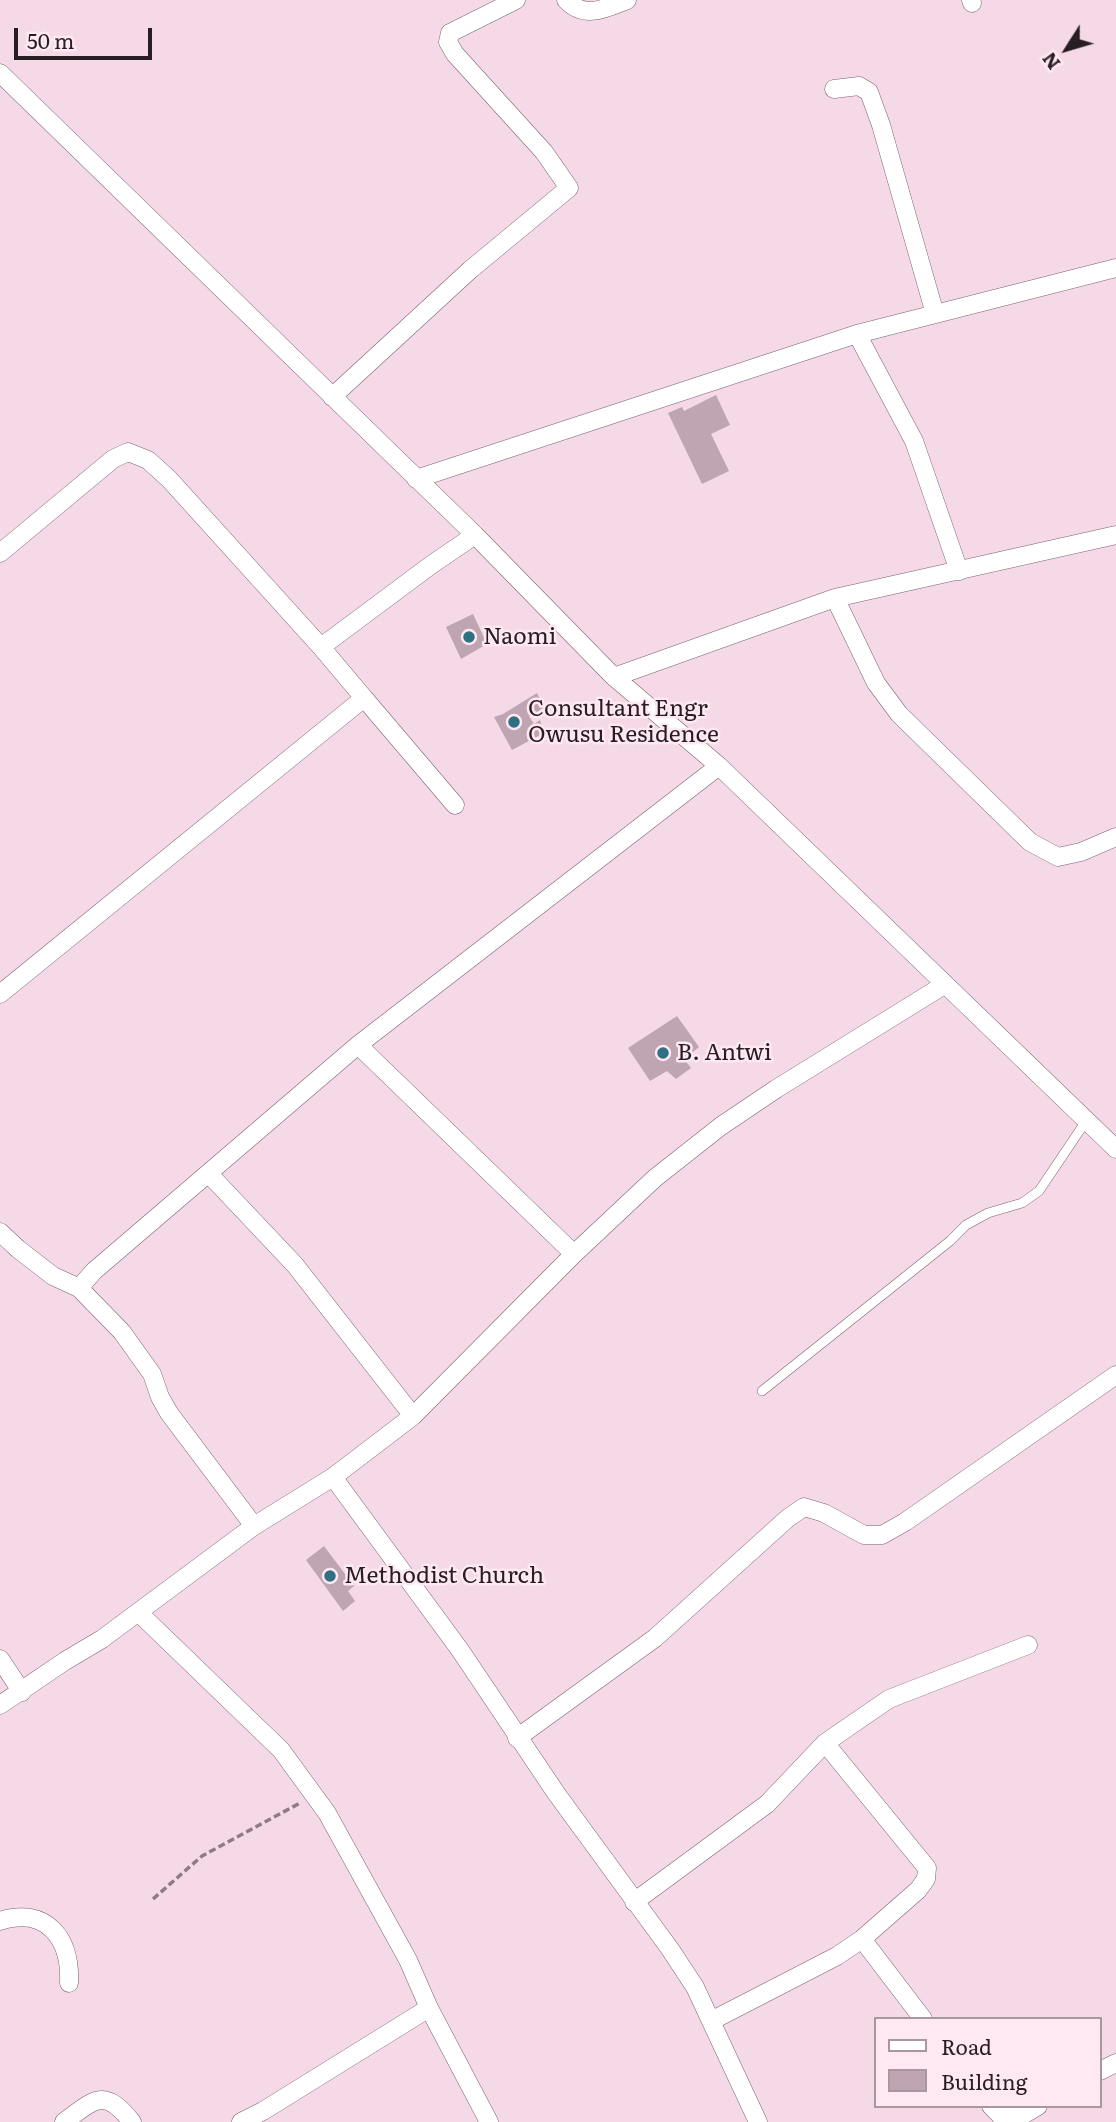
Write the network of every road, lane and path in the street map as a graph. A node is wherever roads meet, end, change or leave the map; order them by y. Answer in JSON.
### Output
{"nodes":[{"id":1,"x":516,"y":0,"type":"edge"},
{"id":2,"x":566,"y":0,"type":"edge"},
{"id":3,"x":627,"y":0,"type":"edge"},
{"id":4,"x":0,"y":73,"type":"edge"},
{"id":5,"x":834,"y":89,"type":"dead end"},
{"id":6,"x":1116,"y":268,"type":"edge"},
{"id":7,"x":935,"y":314,"type":"junction"},
{"id":8,"x":858,"y":334,"type":"junction"},
{"id":9,"x":332,"y":397,"type":"junction"},
{"id":10,"x":416,"y":479,"type":"junction"},
{"id":11,"x":1116,"y":535,"type":"edge"},
{"id":12,"x":475,"y":536,"type":"junction"},
{"id":13,"x":0,"y":553,"type":"edge"},
{"id":14,"x":959,"y":571,"type":"junction"},
{"id":15,"x":835,"y":598,"type":"junction"},
{"id":16,"x":321,"y":646,"type":"junction"},
{"id":17,"x":614,"y":677,"type":"junction"},
{"id":18,"x":364,"y":698,"type":"junction"},
{"id":19,"x":719,"y":766,"type":"junction"},
{"id":20,"x":455,"y":805,"type":"dead end"},
{"id":21,"x":1116,"y":837,"type":"edge"},
{"id":22,"x":944,"y":985,"type":"junction"},
{"id":23,"x":0,"y":994,"type":"edge"},
{"id":24,"x":358,"y":1045,"type":"junction"},
{"id":25,"x":1086,"y":1121,"type":"junction"},
{"id":26,"x":1116,"y":1149,"type":"edge"},
{"id":27,"x":209,"y":1174,"type":"junction"},
{"id":28,"x":0,"y":1232,"type":"edge"},
{"id":29,"x":574,"y":1254,"type":"junction"},
{"id":30,"x":79,"y":1288,"type":"junction"},
{"id":31,"x":1116,"y":1375,"type":"edge"},
{"id":32,"x":762,"y":1391,"type":"dead end"},
{"id":33,"x":413,"y":1416,"type":"junction"},
{"id":34,"x":333,"y":1477,"type":"junction"},
{"id":35,"x":254,"y":1526,"type":"junction"},
{"id":36,"x":139,"y":1613,"type":"junction"},
{"id":37,"x":1028,"y":1645,"type":"dead end"},
{"id":38,"x":0,"y":1659,"type":"edge"},
{"id":39,"x":22,"y":1692,"type":"junction"},
{"id":40,"x":0,"y":1705,"type":"edge"},
{"id":41,"x":517,"y":1738,"type":"junction"},
{"id":42,"x":825,"y":1743,"type":"junction"},
{"id":43,"x":314,"y":1796,"type":"junction"},
{"id":44,"x":153,"y":1899,"type":"dead end"},
{"id":45,"x":634,"y":1902,"type":"junction"},
{"id":46,"x":0,"y":1921,"type":"edge"},
{"id":47,"x":862,"y":1939,"type":"junction"},
{"id":48,"x":69,"y":1983,"type":"dead end"},
{"id":49,"x":429,"y":2008,"type":"junction"},
{"id":50,"x":921,"y":2017,"type":"edge"},
{"id":51,"x":711,"y":2021,"type":"junction"},
{"id":52,"x":993,"y":2108,"type":"edge"},
{"id":53,"x":1035,"y":2108,"type":"edge"},
{"id":54,"x":64,"y":2122,"type":"edge"},
{"id":55,"x":132,"y":2122,"type":"edge"},
{"id":56,"x":241,"y":2122,"type":"edge"},
{"id":57,"x":489,"y":2122,"type":"edge"},
{"id":58,"x":758,"y":2122,"type":"edge"}],
"edges":[{"from":1,"to":9,"type":"street"},
{"from":2,"to":3,"type":"street"},
{"from":4,"to":9,"type":"street"},
{"from":5,"to":7,"type":"street"},
{"from":6,"to":7,"type":"street"},
{"from":7,"to":8,"type":"street"},
{"from":8,"to":10,"type":"street"},
{"from":8,"to":14,"type":"street"},
{"from":9,"to":10,"type":"street"},
{"from":10,"to":12,"type":"street"},
{"from":11,"to":14,"type":"street"},
{"from":12,"to":16,"type":"street"},
{"from":12,"to":17,"type":"street"},
{"from":13,"to":16,"type":"street"},
{"from":14,"to":15,"type":"street"},
{"from":15,"to":17,"type":"street"},
{"from":15,"to":21,"type":"street"},
{"from":16,"to":18,"type":"street"},
{"from":17,"to":19,"type":"street"},
{"from":18,"to":20,"type":"street"},
{"from":18,"to":23,"type":"street"},
{"from":19,"to":22,"type":"street"},
{"from":19,"to":24,"type":"street"},
{"from":22,"to":25,"type":"street"},
{"from":22,"to":29,"type":"street"},
{"from":24,"to":27,"type":"street"},
{"from":24,"to":29,"type":"street"},
{"from":25,"to":26,"type":"street"},
{"from":25,"to":32,"type":"lane"},
{"from":27,"to":30,"type":"street"},
{"from":27,"to":33,"type":"street"},
{"from":28,"to":30,"type":"street"},
{"from":29,"to":33,"type":"street"},
{"from":30,"to":35,"type":"street"},
{"from":31,"to":41,"type":"street"},
{"from":33,"to":34,"type":"street"},
{"from":34,"to":35,"type":"street"},
{"from":34,"to":41,"type":"street"},
{"from":35,"to":36,"type":"street"},
{"from":36,"to":39,"type":"street"},
{"from":36,"to":43,"type":"street"},
{"from":37,"to":42,"type":"street"},
{"from":38,"to":39,"type":"street"},
{"from":39,"to":40,"type":"street"},
{"from":41,"to":45,"type":"street"},
{"from":42,"to":45,"type":"street"},
{"from":42,"to":47,"type":"street"},
{"from":43,"to":44,"type":"path"},
{"from":43,"to":49,"type":"street"},
{"from":45,"to":51,"type":"street"},
{"from":46,"to":48,"type":"street"},
{"from":47,"to":50,"type":"street"},
{"from":47,"to":51,"type":"street"},
{"from":49,"to":56,"type":"street"},
{"from":49,"to":57,"type":"street"},
{"from":51,"to":58,"type":"street"},
{"from":52,"to":53,"type":"street"},
{"from":54,"to":55,"type":"street"}]}
